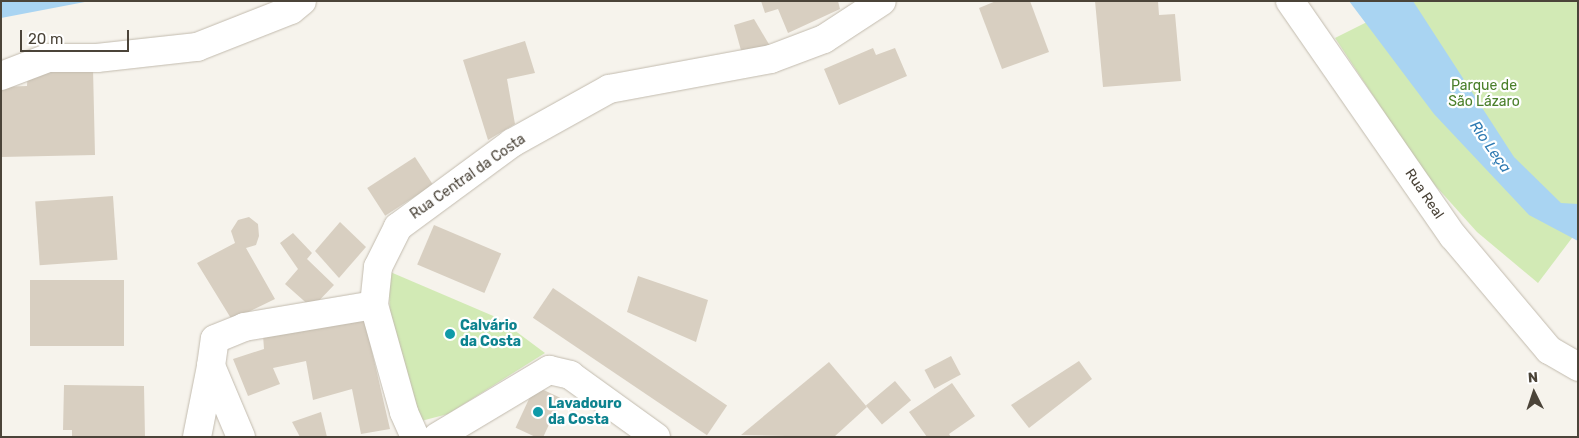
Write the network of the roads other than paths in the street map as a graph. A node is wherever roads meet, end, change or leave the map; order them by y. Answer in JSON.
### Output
{"nodes":[{"id":1,"x":302,"y":1,"type":"edge"},
{"id":2,"x":882,"y":1,"type":"edge"},
{"id":3,"x":1290,"y":1,"type":"edge"},
{"id":4,"x":1,"y":76,"type":"edge"},
{"id":5,"x":374,"y":305,"type":"junction"},
{"id":6,"x":211,"y":366,"type":"junction"},
{"id":7,"x":1578,"y":367,"type":"edge"},
{"id":8,"x":197,"y":437,"type":"edge"},
{"id":9,"x":241,"y":437,"type":"edge"},
{"id":10,"x":416,"y":437,"type":"edge"},
{"id":11,"x":437,"y":437,"type":"edge"},
{"id":12,"x":656,"y":437,"type":"edge"}],
"edges":[{"from":1,"to":4,"type":"street"},
{"from":2,"to":5,"type":"street","name":"Rua Central da Costa"},
{"from":3,"to":7,"type":"street","name":"Rua Real"},
{"from":5,"to":6,"type":"street"},
{"from":5,"to":10,"type":"street","name":"Rua Central da Costa"},
{"from":6,"to":8,"type":"street"},
{"from":6,"to":9,"type":"street"},
{"from":11,"to":12,"type":"street"}]}
